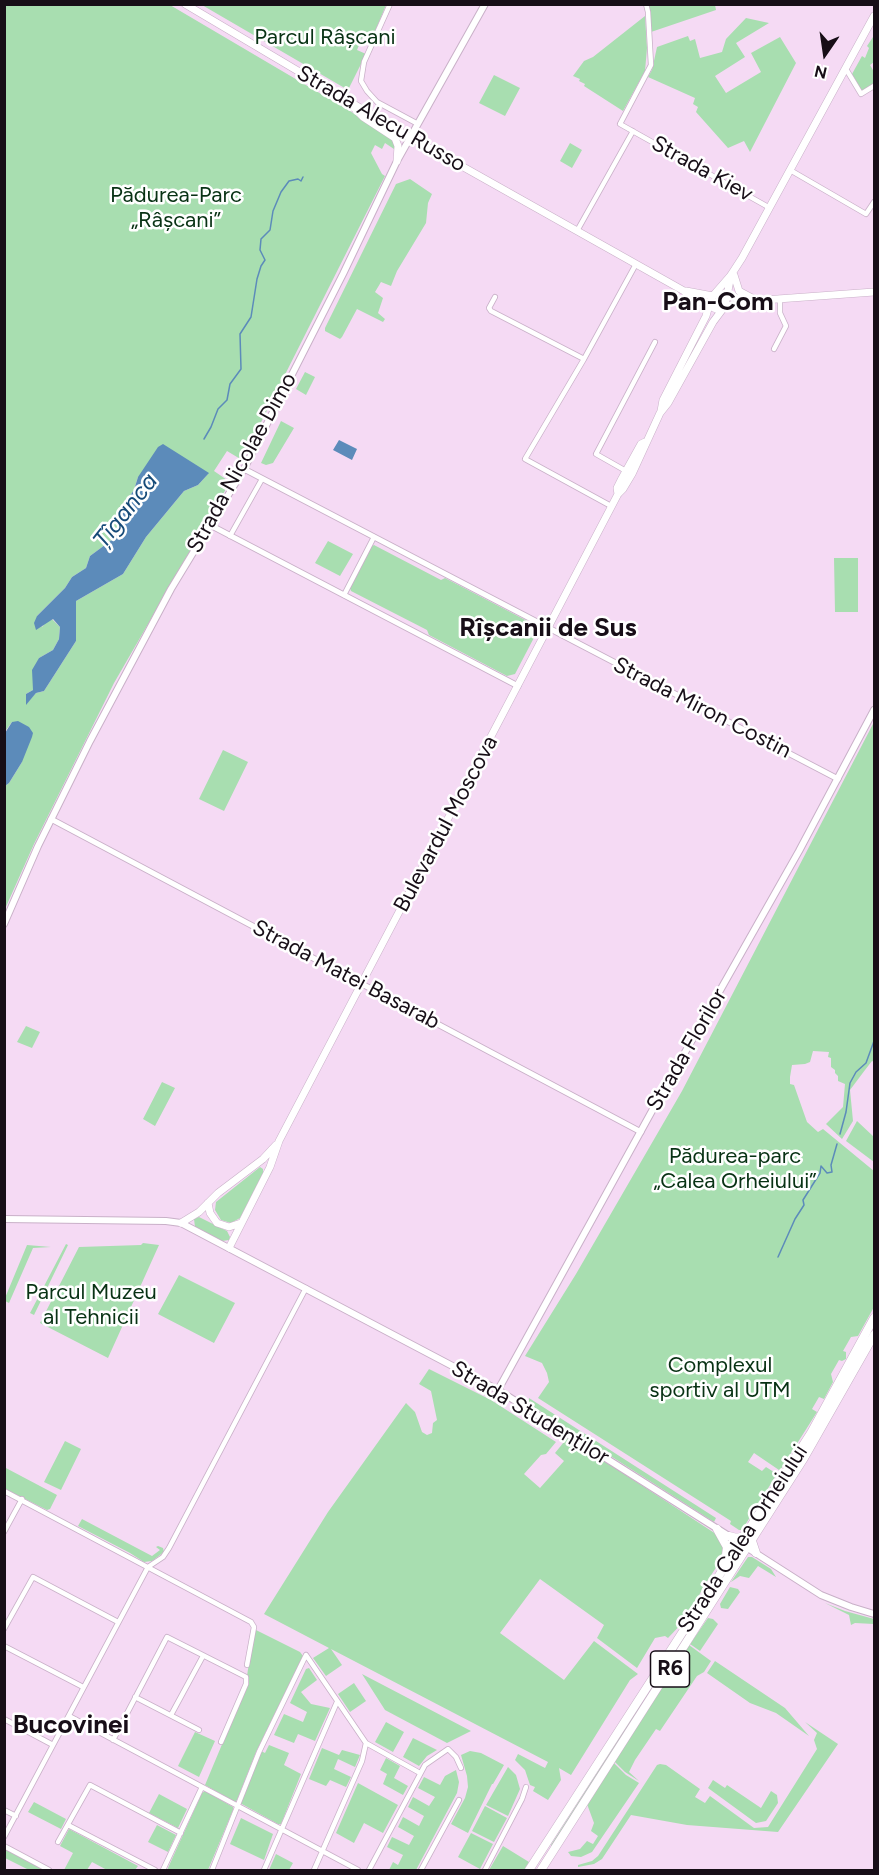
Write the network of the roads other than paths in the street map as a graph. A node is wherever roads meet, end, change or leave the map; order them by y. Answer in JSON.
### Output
{"nodes":[{"id":1,"x":185,"y":4,"type":"edge"},
{"id":2,"x":390,"y":4,"type":"edge"},
{"id":3,"x":485,"y":4,"type":"edge"},
{"id":4,"x":646,"y":4,"type":"edge"},
{"id":5,"x":874,"y":16,"type":"edge"},
{"id":6,"x":846,"y":69,"type":"junction"},
{"id":7,"x":874,"y":86,"type":"edge"},
{"id":8,"x":349,"y":101,"type":"junction"},
{"id":9,"x":400,"y":121,"type":"junction"},
{"id":10,"x":418,"y":124,"type":"junction"},
{"id":11,"x":633,"y":131,"type":"junction"},
{"id":12,"x":410,"y":137,"type":"junction"},
{"id":13,"x":397,"y":161,"type":"junction"},
{"id":14,"x":790,"y":170,"type":"junction"},
{"id":15,"x":874,"y":202,"type":"edge"},
{"id":16,"x":770,"y":208,"type":"junction"},
{"id":17,"x":578,"y":231,"type":"junction"},
{"id":18,"x":636,"y":264,"type":"junction"},
{"id":19,"x":733,"y":274,"type":"junction"},
{"id":20,"x":874,"y":292,"type":"edge"},
{"id":21,"x":687,"y":293,"type":"junction"},
{"id":22,"x":495,"y":297,"type":"dead end"},
{"id":23,"x":780,"y":298,"type":"junction"},
{"id":24,"x":717,"y":299,"type":"junction"},
{"id":25,"x":753,"y":300,"type":"junction"},
{"id":26,"x":723,"y":308,"type":"junction"},
{"id":27,"x":706,"y":316,"type":"junction"},
{"id":28,"x":655,"y":342,"type":"dead end"},
{"id":29,"x":774,"y":348,"type":"dead end"},
{"id":30,"x":584,"y":359,"type":"junction"},
{"id":31,"x":660,"y":413,"type":"junction"},
{"id":32,"x":645,"y":441,"type":"junction"},
{"id":33,"x":244,"y":469,"type":"junction"},
{"id":34,"x":626,"y":471,"type":"junction"},
{"id":35,"x":262,"y":479,"type":"junction"},
{"id":36,"x":618,"y":494,"type":"junction"},
{"id":37,"x":611,"y":506,"type":"junction"},
{"id":38,"x":210,"y":525,"type":"junction"},
{"id":39,"x":230,"y":536,"type":"junction"},
{"id":40,"x":374,"y":537,"type":"junction"},
{"id":41,"x":344,"y":595,"type":"junction"},
{"id":42,"x":548,"y":628,"type":"junction"},
{"id":43,"x":518,"y":686,"type":"junction"},
{"id":44,"x":874,"y":710,"type":"edge"},
{"id":45,"x":838,"y":779,"type":"junction"},
{"id":46,"x":51,"y":819,"type":"junction"},
{"id":47,"x":4,"y":924,"type":"edge"},
{"id":48,"x":362,"y":983,"type":"junction"},
{"id":49,"x":641,"y":1132,"type":"junction"},
{"id":50,"x":279,"y":1141,"type":"junction"},
{"id":51,"x":256,"y":1164,"type":"junction"},
{"id":52,"x":266,"y":1173,"type":"junction"},
{"id":53,"x":208,"y":1203,"type":"junction"},
{"id":54,"x":4,"y":1219,"type":"edge"},
{"id":55,"x":181,"y":1223,"type":"junction"},
{"id":56,"x":241,"y":1223,"type":"junction"},
{"id":57,"x":229,"y":1248,"type":"junction"},
{"id":58,"x":306,"y":1288,"type":"junction"},
{"id":59,"x":874,"y":1318,"type":"edge"},
{"id":60,"x":874,"y":1335,"type":"edge"},
{"id":61,"x":858,"y":1356,"type":"junction"},
{"id":62,"x":498,"y":1390,"type":"junction"},
{"id":63,"x":4,"y":1491,"type":"edge"},
{"id":64,"x":22,"y":1500,"type":"junction"},
{"id":65,"x":717,"y":1528,"type":"junction"},
{"id":66,"x":4,"y":1532,"type":"edge"},
{"id":67,"x":729,"y":1536,"type":"joint"},
{"id":68,"x":746,"y":1542,"type":"junction"},
{"id":69,"x":756,"y":1553,"type":"joint"},
{"id":70,"x":148,"y":1567,"type":"junction"},
{"id":71,"x":724,"y":1570,"type":"junction"},
{"id":72,"x":874,"y":1614,"type":"edge"},
{"id":73,"x":118,"y":1622,"type":"junction"},
{"id":74,"x":4,"y":1629,"type":"edge"},
{"id":75,"x":4,"y":1646,"type":"edge"},
{"id":76,"x":203,"y":1656,"type":"junction"},
{"id":77,"x":248,"y":1665,"type":"dead end"},
{"id":78,"x":663,"y":1673,"type":"junction"},
{"id":79,"x":84,"y":1687,"type":"junction"},
{"id":80,"x":135,"y":1696,"type":"junction"},
{"id":81,"x":337,"y":1701,"type":"junction"},
{"id":82,"x":171,"y":1715,"type":"junction"},
{"id":83,"x":69,"y":1716,"type":"junction"},
{"id":84,"x":4,"y":1719,"type":"edge"},
{"id":85,"x":199,"y":1730,"type":"dead end"},
{"id":86,"x":113,"y":1740,"type":"junction"},
{"id":87,"x":221,"y":1742,"type":"dead end"},
{"id":88,"x":366,"y":1743,"type":"junction"},
{"id":89,"x":53,"y":1745,"type":"junction"},
{"id":90,"x":461,"y":1768,"type":"dead end"},
{"id":91,"x":420,"y":1773,"type":"junction"},
{"id":92,"x":202,"y":1787,"type":"junction"},
{"id":93,"x":526,"y":1787,"type":"dead end"},
{"id":94,"x":459,"y":1800,"type":"dead end"},
{"id":95,"x":237,"y":1806,"type":"junction"},
{"id":96,"x":4,"y":1809,"type":"edge"},
{"id":97,"x":16,"y":1816,"type":"junction"},
{"id":98,"x":68,"y":1825,"type":"junction"},
{"id":99,"x":280,"y":1830,"type":"junction"},
{"id":100,"x":181,"y":1833,"type":"junction"},
{"id":101,"x":4,"y":1837,"type":"edge"},
{"id":102,"x":58,"y":1842,"type":"dead end"},
{"id":103,"x":545,"y":1845,"type":"junction"},
{"id":104,"x":4,"y":1846,"type":"edge"},
{"id":105,"x":323,"y":1851,"type":"junction"},
{"id":106,"x":552,"y":1854,"type":"junction"},
{"id":107,"x":49,"y":1870,"type":"edge"},
{"id":108,"x":155,"y":1870,"type":"edge"},
{"id":109,"x":163,"y":1870,"type":"edge"},
{"id":110,"x":212,"y":1870,"type":"edge"},
{"id":111,"x":264,"y":1870,"type":"edge"},
{"id":112,"x":314,"y":1870,"type":"edge"},
{"id":113,"x":358,"y":1870,"type":"edge"},
{"id":114,"x":369,"y":1870,"type":"edge"},
{"id":115,"x":421,"y":1870,"type":"edge"},
{"id":116,"x":485,"y":1870,"type":"edge"},
{"id":117,"x":529,"y":1870,"type":"edge"},
{"id":118,"x":541,"y":1870,"type":"edge"}],
"edges":[{"from":1,"to":8,"type":"main road","name":"Strada Alecu Russo"},
{"from":2,"to":9,"type":"street"},
{"from":3,"to":10,"type":"main road","name":"Strada Nicolae Dimo"},
{"from":4,"to":11,"type":"street"},
{"from":5,"to":6,"type":"main road","name":"Strada Kiev"},
{"from":6,"to":7,"type":"street"},
{"from":6,"to":14,"type":"main road","name":"Strada Kiev"},
{"from":8,"to":9,"type":"main road","name":"Strada Alecu Russo"},
{"from":8,"to":13,"type":"main road"},
{"from":9,"to":10,"type":"street"},
{"from":9,"to":12,"type":"main road","name":"Strada Alecu Russo"},
{"from":10,"to":12,"type":"main road","name":"Strada Nicolae Dimo"},
{"from":11,"to":16,"type":"street","name":"Strada Kiev"},
{"from":11,"to":17,"type":"street"},
{"from":12,"to":13,"type":"main road","name":"Strada Nicolae Dimo"},
{"from":12,"to":17,"type":"main road","name":"Strada Alecu Russo"},
{"from":13,"to":33,"type":"main road","name":"Strada Nicolae Dimo"},
{"from":14,"to":15,"type":"street"},
{"from":14,"to":16,"type":"main road","name":"Strada Kiev"},
{"from":16,"to":19,"type":"main road","name":"Strada Kiev"},
{"from":17,"to":18,"type":"main road","name":"Strada Alecu Russo"},
{"from":18,"to":21,"type":"main road","name":"Strada Alecu Russo"},
{"from":18,"to":30,"type":"street"},
{"from":19,"to":24,"type":"main road","name":"Strada Kiev"},
{"from":19,"to":24,"type":"main road","name":"Strada Kiev"},
{"from":19,"to":25,"type":"main road"},
{"from":20,"to":23,"type":"main road"},
{"from":21,"to":24,"type":"main road","name":"Strada Alecu Russo"},
{"from":21,"to":27,"type":"main road"},
{"from":22,"to":30,"type":"street"},
{"from":23,"to":25,"type":"main road"},
{"from":23,"to":29,"type":"street"},
{"from":24,"to":25,"type":"main road"},
{"from":24,"to":26,"type":"main road"},
{"from":24,"to":27,"type":"main road","name":"Bulevardul Moscova"},
{"from":25,"to":26,"type":"main road"},
{"from":26,"to":31,"type":"main road","name":"Bulevardul Moscova"},
{"from":27,"to":31,"type":"main road","name":"Bulevardul Moscova"},
{"from":28,"to":34,"type":"street"},
{"from":30,"to":37,"type":"street"},
{"from":31,"to":32,"type":"main road","name":"Bulevardul Moscova"},
{"from":32,"to":34,"type":"main road","name":"Bulevardul Moscova"},
{"from":32,"to":36,"type":"main road","name":"Bulevardul Moscova"},
{"from":33,"to":35,"type":"street","name":"Strada Miron Costin"},
{"from":33,"to":38,"type":"main road","name":"Strada Nicolae Dimo"},
{"from":34,"to":36,"type":"main road","name":"Bulevardul Moscova"},
{"from":35,"to":39,"type":"street"},
{"from":35,"to":40,"type":"street","name":"Strada Miron Costin"},
{"from":36,"to":37,"type":"main road","name":"Bulevardul Moscova"},
{"from":37,"to":42,"type":"main road","name":"Bulevardul Moscova"},
{"from":38,"to":39,"type":"street"},
{"from":38,"to":46,"type":"main road","name":"Strada Nicolae Dimo"},
{"from":39,"to":41,"type":"street"},
{"from":40,"to":41,"type":"street"},
{"from":40,"to":42,"type":"street","name":"Strada Miron Costin"},
{"from":41,"to":43,"type":"street"},
{"from":42,"to":43,"type":"main road","name":"Bulevardul Moscova"},
{"from":42,"to":45,"type":"street","name":"Strada Miron Costin"},
{"from":43,"to":48,"type":"main road","name":"Bulevardul Moscova"},
{"from":44,"to":45,"type":"main road","name":"Strada Florilor"},
{"from":45,"to":49,"type":"main road","name":"Strada Florilor"},
{"from":46,"to":47,"type":"main road","name":"Strada Nicolae Dimo"},
{"from":46,"to":48,"type":"street","name":"Strada Matei Basarab"},
{"from":48,"to":49,"type":"street","name":"Strada Matei Basarab"},
{"from":48,"to":50,"type":"main road","name":"Bulevardul Moscova"},
{"from":49,"to":62,"type":"main road","name":"Strada Florilor"},
{"from":50,"to":51,"type":"main road","name":"Bulevardul Moscova"},
{"from":50,"to":52,"type":"main road","name":"Bulevardul Moscova"},
{"from":51,"to":52,"type":"main road"},
{"from":51,"to":53,"type":"main road","name":"Bulevardul Moscova"},
{"from":52,"to":56,"type":"main road","name":"Bulevardul Moscova"},
{"from":53,"to":55,"type":"main road","name":"Bulevardul Moscova"},
{"from":53,"to":56,"type":"main road"},
{"from":54,"to":55,"type":"main road","name":"Strada Studenților"},
{"from":55,"to":57,"type":"main road","name":"Strada Studenților"},
{"from":56,"to":57,"type":"main road","name":"Bulevardul Moscova"},
{"from":57,"to":58,"type":"main road","name":"Strada Studenților"},
{"from":58,"to":62,"type":"main road","name":"Strada Studenților"},
{"from":58,"to":70,"type":"street"},
{"from":59,"to":61,"type":"highway","name":"Strada Calea Orheiului","number":"R6"},
{"from":60,"to":61,"type":"highway","name":"Strada Calea Orheiului","number":"R6"},
{"from":61,"to":68,"type":"highway","name":"Strada Calea Orheiului","number":"R6"},
{"from":62,"to":65,"type":"main road","name":"Strada Studenților"},
{"from":63,"to":64,"type":"street"},
{"from":64,"to":66,"type":"street"},
{"from":64,"to":70,"type":"street"},
{"from":65,"to":67,"type":"main road","name":"Strada Studenților"},
{"from":65,"to":71,"type":"highway"},
{"from":67,"to":68,"type":"highway"},
{"from":68,"to":69,"type":"highway"},
{"from":68,"to":71,"type":"highway","name":"Strada Calea Orheiului","number":"R6"},
{"from":68,"to":78,"type":"highway","name":"Strada Calea Orheiului","number":"R6"},
{"from":69,"to":72,"type":"main road"},
{"from":70,"to":73,"type":"street"},
{"from":70,"to":77,"type":"street"},
{"from":71,"to":78,"type":"highway","name":"Strada Calea Orheiului","number":"R6"},
{"from":73,"to":74,"type":"street"},
{"from":73,"to":79,"type":"street"},
{"from":75,"to":79,"type":"street"},
{"from":76,"to":80,"type":"street"},
{"from":76,"to":82,"type":"street"},
{"from":76,"to":87,"type":"street"},
{"from":78,"to":103,"type":"highway","name":"Strada Calea Orheiului","number":"R6"},
{"from":78,"to":106,"type":"highway","name":"Strada Calea Orheiului","number":"R6"},
{"from":79,"to":83,"type":"street"},
{"from":80,"to":82,"type":"street"},
{"from":80,"to":86,"type":"street"},
{"from":81,"to":88,"type":"street"},
{"from":81,"to":95,"type":"street"},
{"from":81,"to":99,"type":"street"},
{"from":82,"to":85,"type":"street"},
{"from":83,"to":86,"type":"street"},
{"from":83,"to":89,"type":"street"},
{"from":84,"to":89,"type":"street"},
{"from":86,"to":92,"type":"street"},
{"from":88,"to":91,"type":"street"},
{"from":88,"to":105,"type":"street"},
{"from":89,"to":97,"type":"street"},
{"from":90,"to":91,"type":"street"},
{"from":91,"to":114,"type":"street"},
{"from":92,"to":95,"type":"street"},
{"from":92,"to":100,"type":"street"},
{"from":93,"to":116,"type":"street"},
{"from":94,"to":115,"type":"street"},
{"from":95,"to":99,"type":"street"},
{"from":95,"to":110,"type":"street"},
{"from":96,"to":97,"type":"street"},
{"from":97,"to":101,"type":"street"},
{"from":98,"to":100,"type":"street"},
{"from":98,"to":102,"type":"street"},
{"from":98,"to":108,"type":"street"},
{"from":99,"to":105,"type":"street"},
{"from":99,"to":111,"type":"street"},
{"from":100,"to":109,"type":"street"},
{"from":103,"to":106,"type":"highway"},
{"from":103,"to":117,"type":"highway","number":"R6"},
{"from":104,"to":107,"type":"street"},
{"from":105,"to":112,"type":"street"},
{"from":105,"to":113,"type":"street"},
{"from":106,"to":118,"type":"highway","number":"R6"}]}
